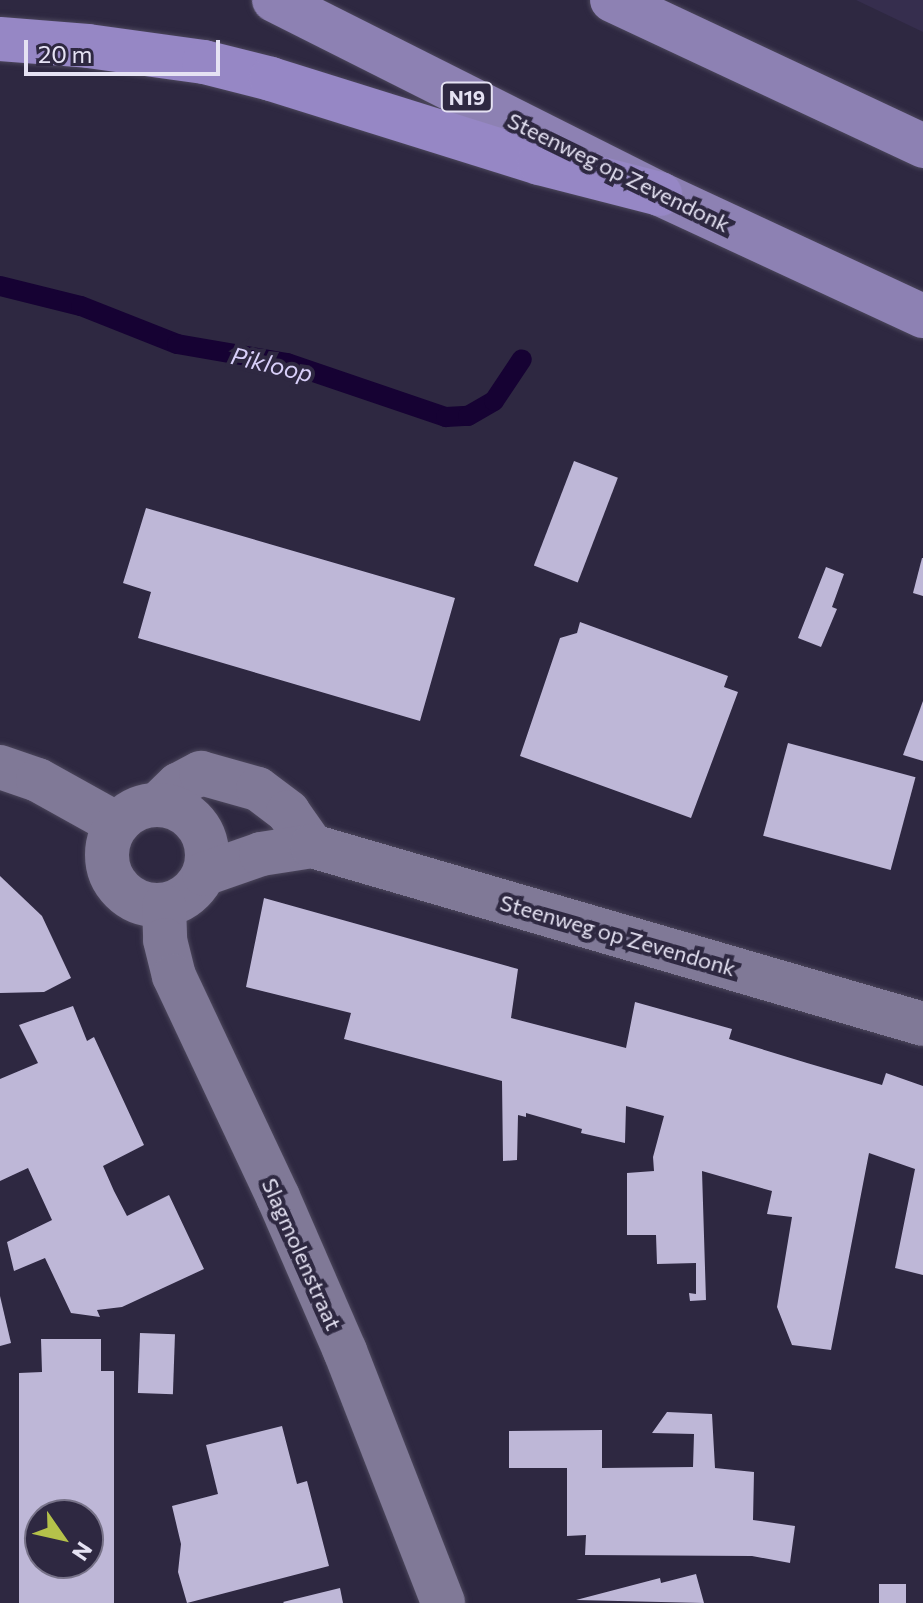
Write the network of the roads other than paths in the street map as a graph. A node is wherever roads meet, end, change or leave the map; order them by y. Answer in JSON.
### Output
{"nodes":[{"id":1,"x":274,"y":0,"type":"edge"},
{"id":2,"x":612,"y":0,"type":"edge"},
{"id":3,"x":0,"y":39,"type":"edge"},
{"id":4,"x":923,"y":146,"type":"edge"},
{"id":5,"x":660,"y":194,"type":"junction"},
{"id":6,"x":923,"y":316,"type":"edge"},
{"id":7,"x":0,"y":767,"type":"edge"},
{"id":8,"x":158,"y":804,"type":"junction"},
{"id":9,"x":117,"y":824,"type":"junction"},
{"id":10,"x":312,"y":846,"type":"junction"},
{"id":11,"x":204,"y":874,"type":"junction"},
{"id":12,"x":164,"y":906,"type":"junction"},
{"id":13,"x":923,"y":1024,"type":"edge"},
{"id":14,"x":443,"y":1603,"type":"edge"}],
"edges":[{"from":1,"to":5,"type":"main road","name":"Steenweg op Zevendonk","number":"N19"},
{"from":2,"to":4,"type":"main road"},
{"from":3,"to":5,"type":"highway"},
{"from":5,"to":6,"type":"main road","name":"Steenweg op Zevendonk","number":"N19"},
{"from":7,"to":9,"type":"street"},
{"from":8,"to":9,"type":"street"},
{"from":8,"to":10,"type":"street"},
{"from":8,"to":11,"type":"street"},
{"from":9,"to":12,"type":"street"},
{"from":10,"to":11,"type":"street","name":"Steenweg op Zevendonk"},
{"from":10,"to":13,"type":"street","name":"Steenweg op Zevendonk"},
{"from":11,"to":12,"type":"street","name":"Steenweg op Zevendonk"},
{"from":12,"to":14,"type":"street","name":"Slagmolenstraat"}]}
